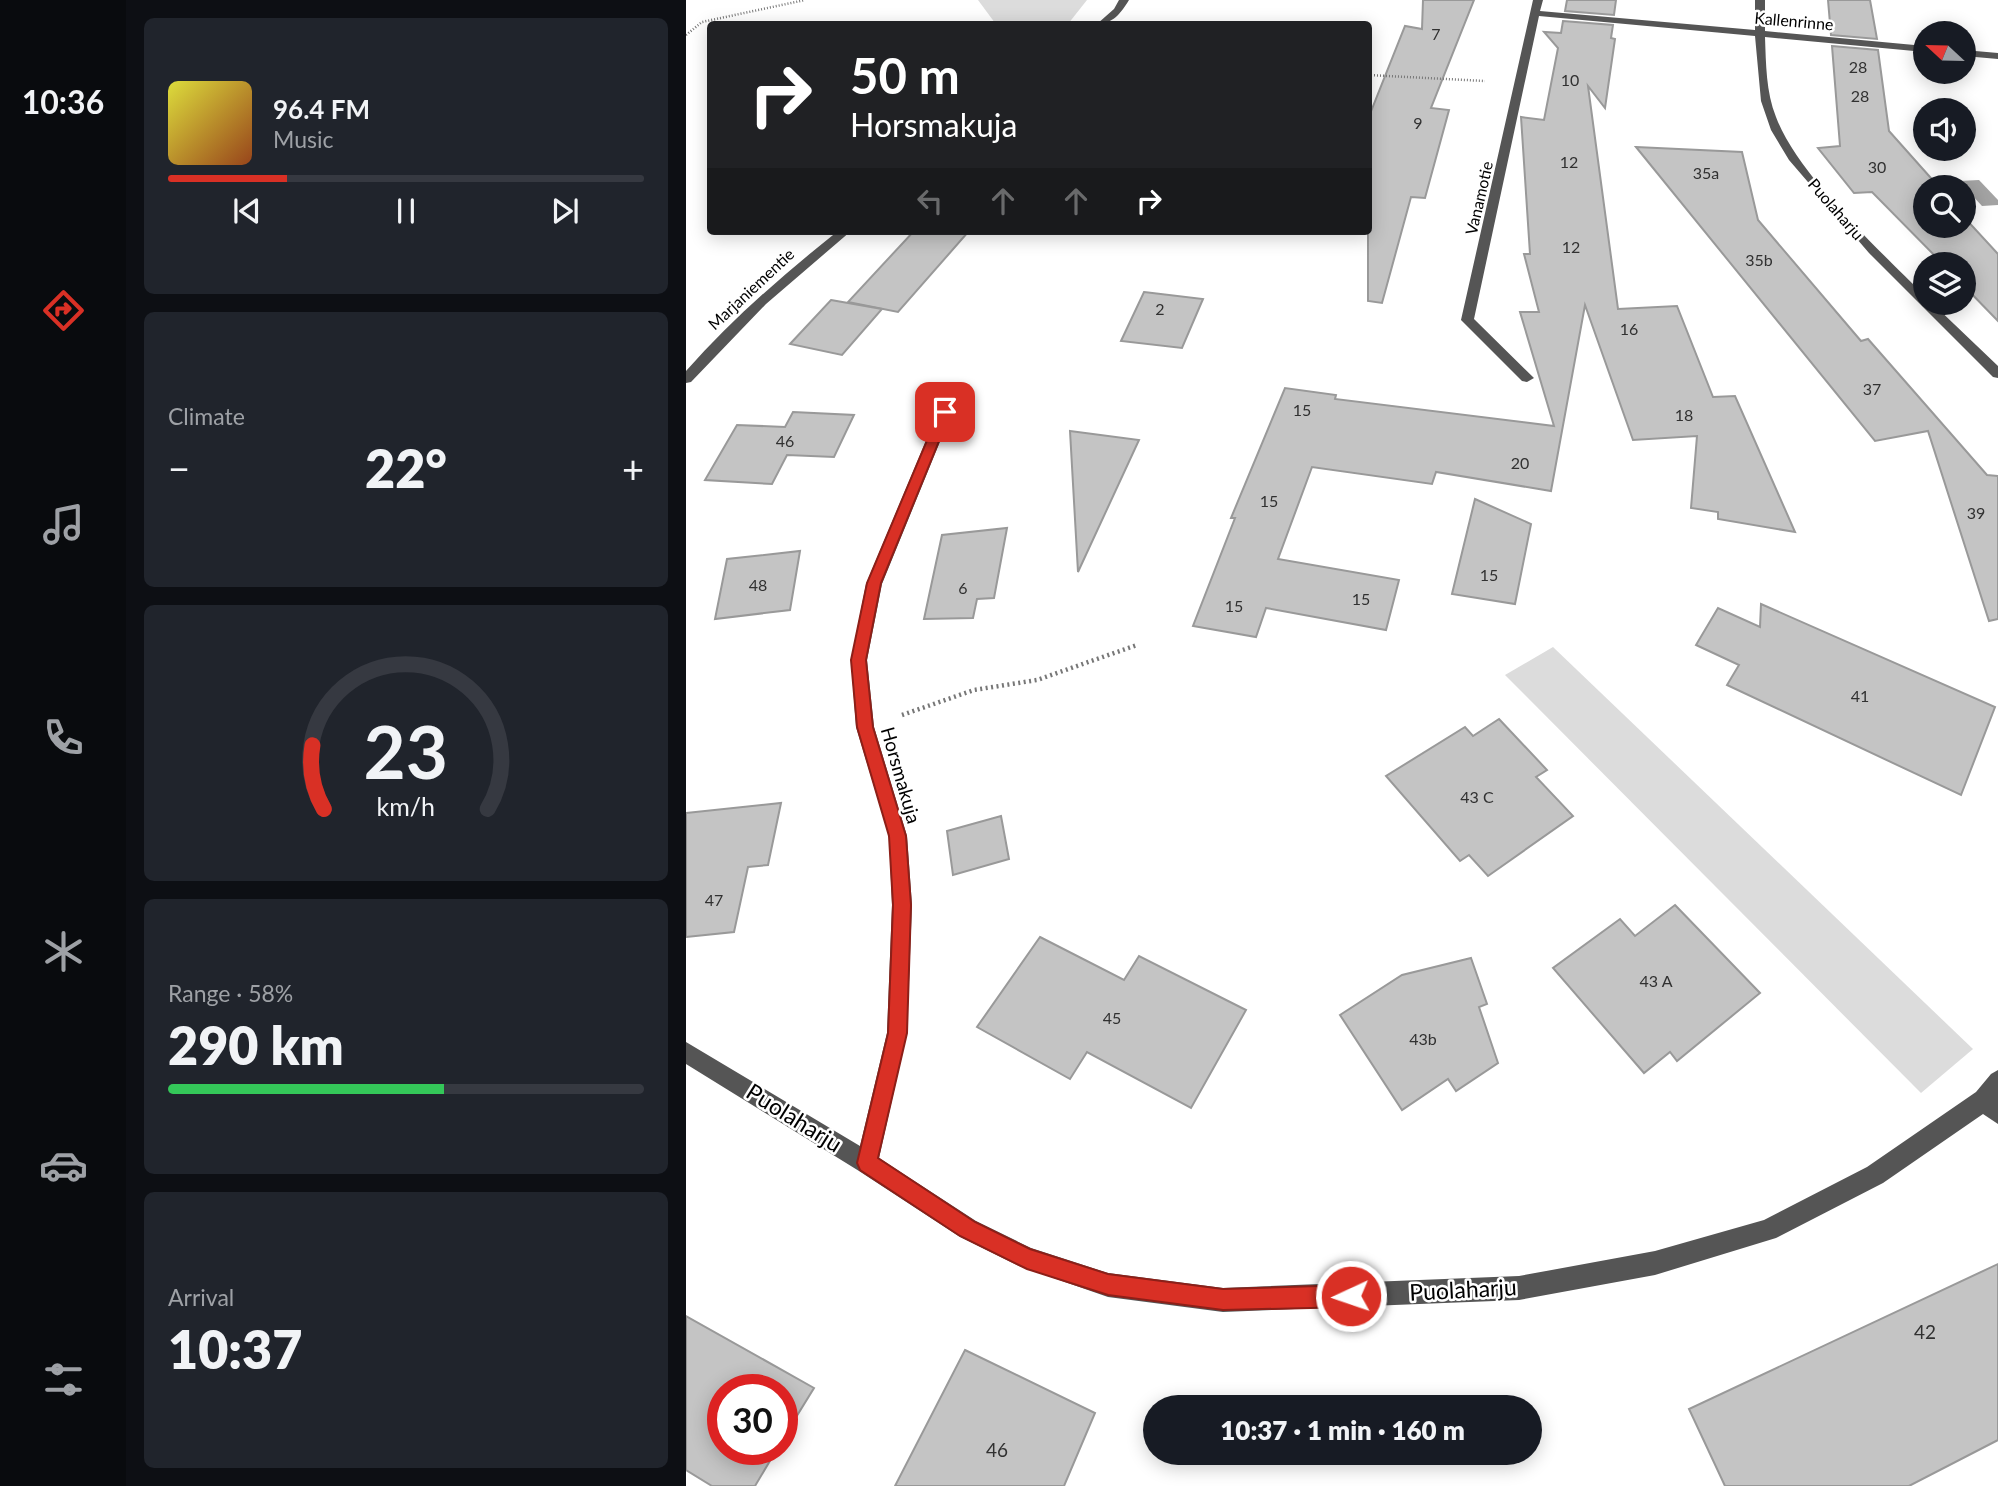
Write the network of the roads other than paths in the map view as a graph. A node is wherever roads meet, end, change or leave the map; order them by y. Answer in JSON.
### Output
{"nodes":[{"id":1,"x":1124,"y":0,"type":"edge"},
{"id":2,"x":1538,"y":0,"type":"edge"},
{"id":3,"x":1759,"y":0,"type":"edge"},
{"id":4,"x":1535,"y":13,"type":"junction"},
{"id":5,"x":1114,"y":19,"type":"edge"},
{"id":6,"x":1761,"y":34,"type":"junction"},
{"id":7,"x":1913,"y":48,"type":"edge"},
{"id":8,"x":1976,"y":54,"type":"edge"},
{"id":9,"x":1998,"y":56,"type":"edge"},
{"id":10,"x":840,"y":235,"type":"edge"},
{"id":11,"x":1998,"y":374,"type":"edge"},
{"id":12,"x":1527,"y":378,"type":"dead end"},
{"id":13,"x":686,"y":379,"type":"edge"},
{"id":14,"x":945,"y":412,"type":"dead end"},
{"id":15,"x":686,"y":1052,"type":"edge"},
{"id":16,"x":1993,"y":1098,"type":"edge"},
{"id":17,"x":867,"y":1163,"type":"junction"}],
"edges":[{"from":1,"to":5,"type":"street"},
{"from":2,"to":4,"type":"street","name":"Vanamotie"},
{"from":3,"to":6,"type":"street","name":"Puolaharju"},
{"from":4,"to":6,"type":"street","name":"Kallenrinne"},
{"from":4,"to":12,"type":"street","name":"Vanamotie"},
{"from":6,"to":7,"type":"street","name":"Kallenrinne"},
{"from":6,"to":11,"type":"street","name":"Puolaharju"},
{"from":8,"to":9,"type":"street"},
{"from":10,"to":13,"type":"street","name":"Marjaniementie"},
{"from":14,"to":17,"type":"street","name":"Horsmakuja"},
{"from":15,"to":17,"type":"street","name":"Puolaharju"},
{"from":16,"to":17,"type":"street","name":"Puolaharju"}]}
